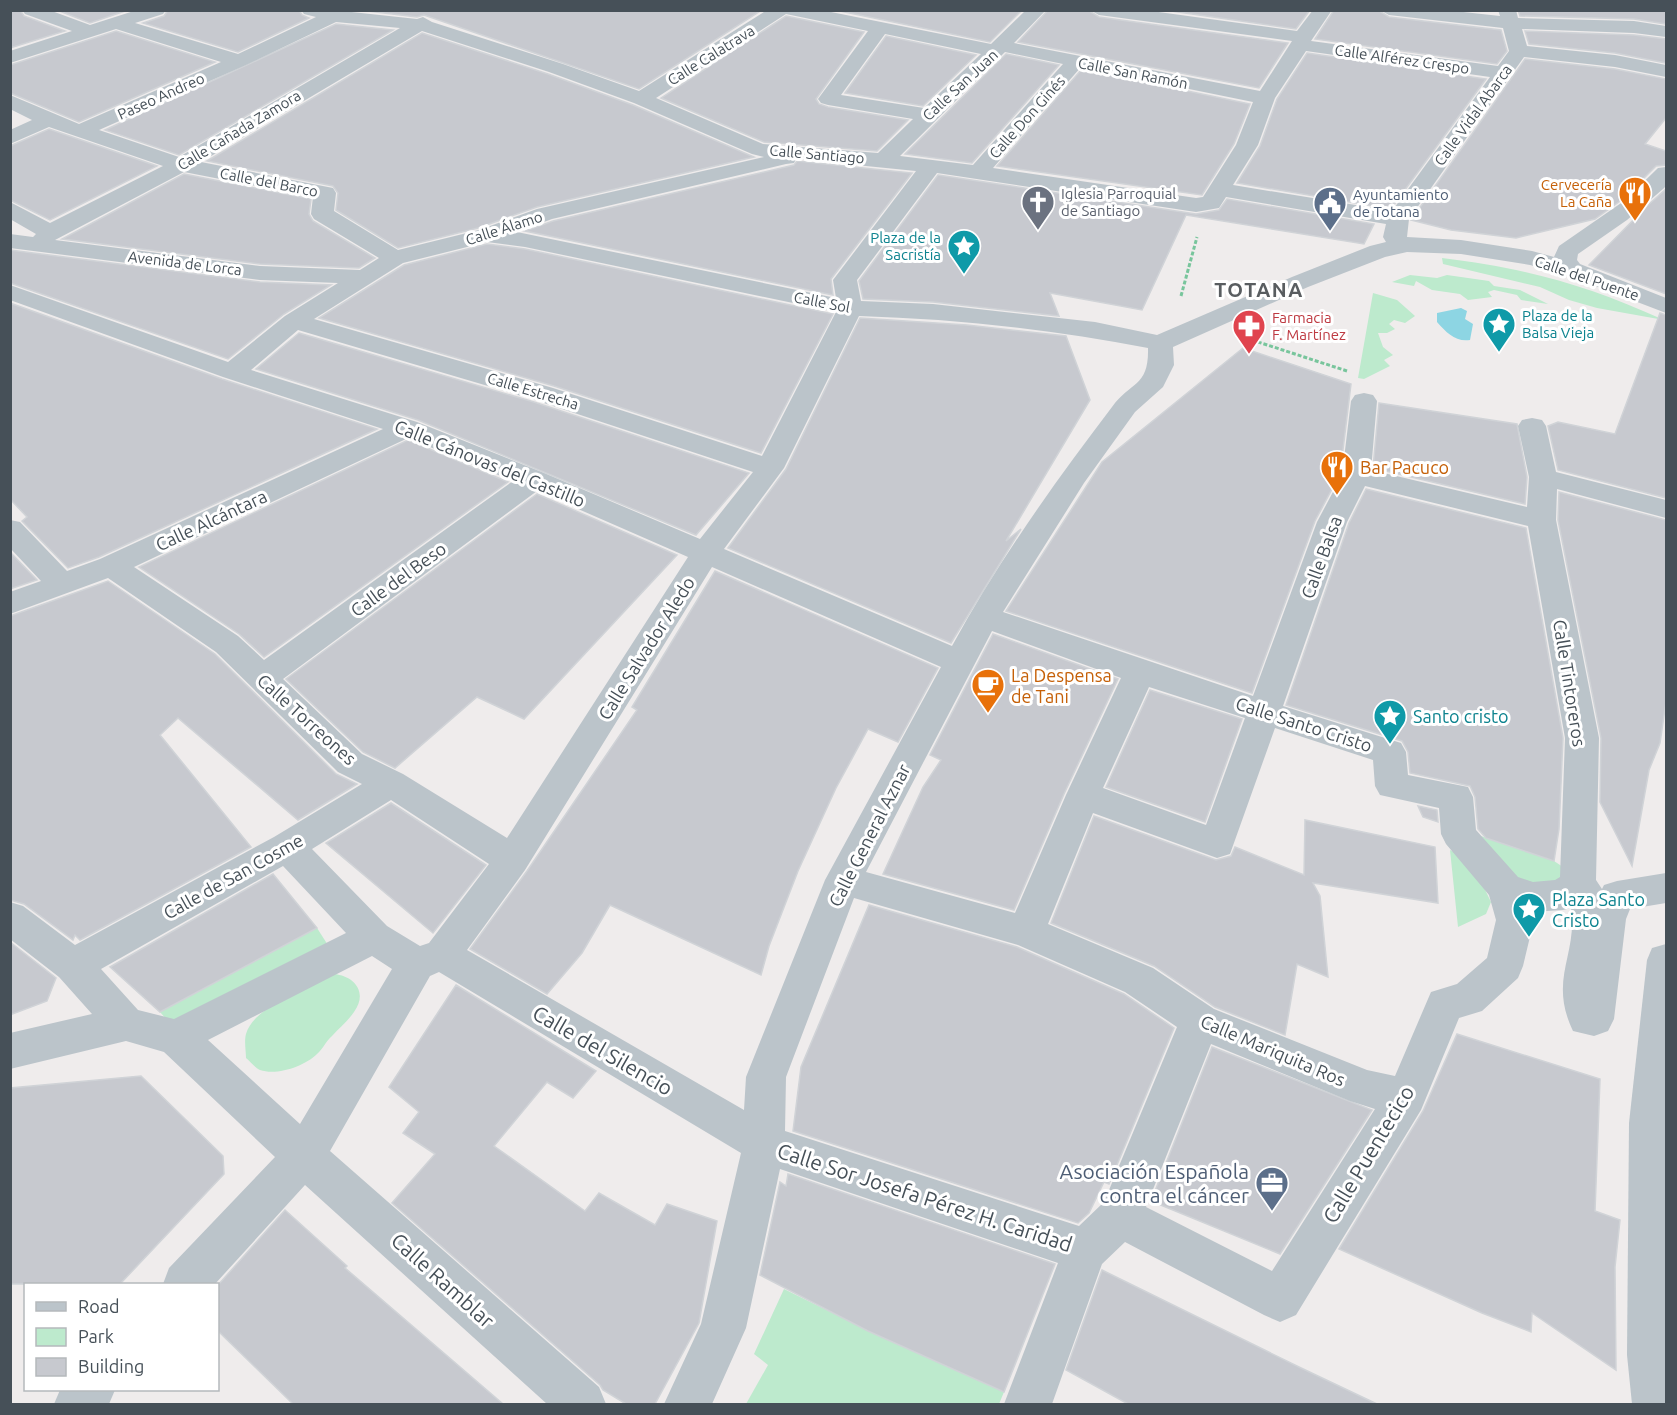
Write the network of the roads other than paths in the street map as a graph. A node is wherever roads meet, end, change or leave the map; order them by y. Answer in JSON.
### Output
{"nodes":[{"id":1,"x":32,"y":10,"type":"edge"},
{"id":2,"x":157,"y":10,"type":"edge"},
{"id":3,"x":310,"y":10,"type":"edge"},
{"id":4,"x":438,"y":10,"type":"edge"},
{"id":5,"x":780,"y":10,"type":"edge"},
{"id":6,"x":791,"y":10,"type":"edge"},
{"id":7,"x":1037,"y":10,"type":"edge"},
{"id":8,"x":1099,"y":10,"type":"edge"},
{"id":9,"x":1323,"y":10,"type":"edge"},
{"id":10,"x":1389,"y":10,"type":"edge"},
{"id":11,"x":333,"y":16,"type":"junction"},
{"id":12,"x":1509,"y":17,"type":"edge"},
{"id":13,"x":119,"y":24,"type":"junction"},
{"id":14,"x":421,"y":25,"type":"junction"},
{"id":15,"x":880,"y":28,"type":"junction"},
{"id":16,"x":1666,"y":31,"type":"edge"},
{"id":17,"x":91,"y":32,"type":"junction"},
{"id":18,"x":1302,"y":41,"type":"junction"},
{"id":19,"x":998,"y":48,"type":"junction"},
{"id":20,"x":1519,"y":51,"type":"junction"},
{"id":21,"x":10,"y":57,"type":"edge"},
{"id":22,"x":239,"y":61,"type":"junction"},
{"id":23,"x":1075,"y":62,"type":"junction"},
{"id":24,"x":1666,"y":71,"type":"edge"},
{"id":25,"x":1504,"y":73,"type":"junction"},
{"id":26,"x":1265,"y":98,"type":"junction"},
{"id":27,"x":640,"y":99,"type":"junction"},
{"id":28,"x":10,"y":101,"type":"edge"},
{"id":29,"x":927,"y":115,"type":"junction"},
{"id":30,"x":48,"y":120,"type":"junction"},
{"id":31,"x":82,"y":130,"type":"junction"},
{"id":32,"x":10,"y":138,"type":"edge"},
{"id":33,"x":808,"y":153,"type":"junction"},
{"id":34,"x":883,"y":160,"type":"junction"},
{"id":35,"x":182,"y":165,"type":"junction"},
{"id":36,"x":931,"y":166,"type":"junction"},
{"id":37,"x":978,"y":172,"type":"junction"},
{"id":38,"x":1666,"y":173,"type":"edge"},
{"id":39,"x":1221,"y":190,"type":"junction"},
{"id":40,"x":10,"y":209,"type":"edge"},
{"id":41,"x":1398,"y":219,"type":"junction"},
{"id":42,"x":1596,"y":230,"type":"junction"},
{"id":43,"x":487,"y":235,"type":"junction"},
{"id":44,"x":44,"y":239,"type":"junction"},
{"id":45,"x":10,"y":241,"type":"edge"},
{"id":46,"x":1399,"y":247,"type":"junction"},
{"id":47,"x":1495,"y":252,"type":"junction"},
{"id":48,"x":395,"y":258,"type":"junction"},
{"id":49,"x":1572,"y":269,"type":"junction"},
{"id":50,"x":361,"y":278,"type":"junction"},
{"id":51,"x":10,"y":292,"type":"edge"},
{"id":52,"x":1666,"y":306,"type":"edge"},
{"id":53,"x":850,"y":308,"type":"junction"},
{"id":54,"x":294,"y":321,"type":"junction"},
{"id":55,"x":1160,"y":344,"type":"junction"},
{"id":56,"x":232,"y":372,"type":"junction"},
{"id":57,"x":1364,"y":401,"type":"dead end"},
{"id":58,"x":1532,"y":426,"type":"dead end"},
{"id":59,"x":407,"y":428,"type":"junction"},
{"id":60,"x":770,"y":468,"type":"junction"},
{"id":61,"x":1356,"y":476,"type":"junction"},
{"id":62,"x":1543,"y":477,"type":"junction"},
{"id":63,"x":534,"y":479,"type":"junction"},
{"id":64,"x":1666,"y":509,"type":"edge"},
{"id":65,"x":1541,"y":520,"type":"junction"},
{"id":66,"x":10,"y":529,"type":"edge"},
{"id":67,"x":705,"y":554,"type":"junction"},
{"id":68,"x":111,"y":566,"type":"junction"},
{"id":69,"x":62,"y":585,"type":"junction"},
{"id":70,"x":10,"y":604,"type":"edge"},
{"id":71,"x":984,"y":617,"type":"junction"},
{"id":72,"x":959,"y":662,"type":"junction"},
{"id":73,"x":1140,"y":672,"type":"junction"},
{"id":74,"x":262,"y":678,"type":"junction"},
{"id":75,"x":1263,"y":711,"type":"junction"},
{"id":76,"x":391,"y":783,"type":"junction"},
{"id":77,"x":1083,"y":795,"type":"junction"},
{"id":78,"x":287,"y":847,"type":"junction"},
{"id":79,"x":512,"y":860,"type":"junction"},
{"id":80,"x":843,"y":880,"type":"junction"},
{"id":81,"x":1578,"y":884,"type":"junction"},
{"id":82,"x":1505,"y":888,"type":"junction"},
{"id":83,"x":1666,"y":888,"type":"edge"},
{"id":84,"x":10,"y":917,"type":"edge"},
{"id":85,"x":1026,"y":932,"type":"junction"},
{"id":86,"x":374,"y":937,"type":"junction"},
{"id":87,"x":429,"y":960,"type":"junction"},
{"id":88,"x":1666,"y":960,"type":"edge"},
{"id":89,"x":73,"y":965,"type":"junction"},
{"id":90,"x":1200,"y":1021,"type":"junction"},
{"id":91,"x":126,"y":1024,"type":"junction"},
{"id":92,"x":176,"y":1037,"type":"junction"},
{"id":93,"x":10,"y":1051,"type":"edge"},
{"id":94,"x":1406,"y":1097,"type":"junction"},
{"id":95,"x":764,"y":1144,"type":"junction"},
{"id":96,"x":304,"y":1156,"type":"junction"},
{"id":97,"x":1120,"y":1217,"type":"junction"},
{"id":98,"x":1085,"y":1250,"type":"junction"},
{"id":99,"x":186,"y":1283,"type":"edge"},
{"id":100,"x":89,"y":1391,"type":"edge"},
{"id":101,"x":78,"y":1404,"type":"edge"},
{"id":102,"x":582,"y":1404,"type":"edge"},
{"id":103,"x":688,"y":1404,"type":"edge"},
{"id":104,"x":1029,"y":1404,"type":"edge"},
{"id":105,"x":1656,"y":1404,"type":"edge"}],
"edges":[{"from":1,"to":17,"type":"street"},
{"from":2,"to":13,"type":"street"},
{"from":3,"to":11,"type":"street","name":"Calle Santiago"},
{"from":4,"to":14,"type":"street","name":"Calle Cañada Zamora"},
{"from":5,"to":27,"type":"street","name":"Calle Calatrava"},
{"from":6,"to":15,"type":"street","name":"Calle San Ramón"},
{"from":7,"to":19,"type":"street","name":"Calle San Juan"},
{"from":8,"to":18,"type":"street","name":"Calle Alférez Crespo"},
{"from":9,"to":18,"type":"street"},
{"from":10,"to":12,"type":"street"},
{"from":11,"to":14,"type":"street","name":"Calle Santiago"},
{"from":11,"to":22,"type":"street","name":"Paseo Andreo"},
{"from":12,"to":16,"type":"street"},
{"from":12,"to":20,"type":"street","name":"Calle Vidal Abarca"},
{"from":13,"to":17,"type":"street"},
{"from":13,"to":22,"type":"street","name":"Paseo Andreo"},
{"from":14,"to":27,"type":"street","name":"Calle Santiago"},
{"from":14,"to":35,"type":"street","name":"Calle Cañada Zamora"},
{"from":15,"to":19,"type":"street","name":"Calle San Ramón"},
{"from":15,"to":29,"type":"street"},
{"from":17,"to":21,"type":"street"},
{"from":18,"to":25,"type":"street","name":"Calle Alférez Crespo"},
{"from":18,"to":26,"type":"street"},
{"from":19,"to":23,"type":"street","name":"Calle San Ramón"},
{"from":19,"to":29,"type":"street","name":"Calle San Juan"},
{"from":20,"to":24,"type":"street"},
{"from":20,"to":25,"type":"street","name":"Calle Vidal Abarca"},
{"from":22,"to":31,"type":"street","name":"Paseo Andreo"},
{"from":23,"to":26,"type":"street","name":"Calle San Ramón"},
{"from":23,"to":37,"type":"street","name":"Calle Don Ginés"},
{"from":25,"to":41,"type":"street","name":"Calle Vidal Abarca"},
{"from":26,"to":39,"type":"street"},
{"from":27,"to":33,"type":"street","name":"Calle Santiago"},
{"from":28,"to":30,"type":"street","name":"Calle del Barco"},
{"from":29,"to":34,"type":"street","name":"Calle San Juan"},
{"from":30,"to":31,"type":"street","name":"Calle del Barco"},
{"from":30,"to":32,"type":"street"},
{"from":31,"to":35,"type":"street","name":"Calle del Barco"},
{"from":33,"to":34,"type":"street","name":"Calle Santiago"},
{"from":33,"to":43,"type":"street","name":"Calle Álamo"},
{"from":34,"to":36,"type":"street","name":"Calle Santiago"},
{"from":35,"to":44,"type":"street","name":"Calle Cañada Zamora"},
{"from":35,"to":48,"type":"street","name":"Calle del Barco"},
{"from":36,"to":37,"type":"street","name":"Calle Santiago"},
{"from":36,"to":53,"type":"street"},
{"from":37,"to":39,"type":"street","name":"Calle Santiago"},
{"from":38,"to":42,"type":"street"},
{"from":39,"to":41,"type":"street"},
{"from":40,"to":44,"type":"street"},
{"from":41,"to":46,"type":"street"},
{"from":42,"to":47,"type":"street"},
{"from":42,"to":49,"type":"street"},
{"from":43,"to":48,"type":"street","name":"Calle Álamo"},
{"from":43,"to":53,"type":"street","name":"Calle Sol"},
{"from":44,"to":45,"type":"street","name":"Avenida de Lorca"},
{"from":44,"to":50,"type":"street","name":"Avenida de Lorca"},
{"from":46,"to":47,"type":"street","name":"Calle del Puente"},
{"from":46,"to":55,"type":"street","name":"Calle del Puente"},
{"from":47,"to":49,"type":"street","name":"Calle del Puente"},
{"from":48,"to":50,"type":"street","name":"Calle Álamo"},
{"from":49,"to":52,"type":"street","name":"Calle del Puente"},
{"from":50,"to":54,"type":"street","name":"Calle Álamo"},
{"from":51,"to":56,"type":"street","name":"Calle Cánovas del Castillo"},
{"from":53,"to":55,"type":"street","name":"Calle Sol"},
{"from":53,"to":60,"type":"street","name":"Calle Salvador Aledo"},
{"from":54,"to":56,"type":"street","name":"Calle Álamo"},
{"from":54,"to":60,"type":"street","name":"Calle Estrecha"},
{"from":55,"to":71,"type":"street","name":"Calle General Aznar"},
{"from":56,"to":59,"type":"street","name":"Calle Cánovas del Castillo"},
{"from":57,"to":61,"type":"street","name":"Calle Balsa"},
{"from":58,"to":62,"type":"street"},
{"from":59,"to":63,"type":"street","name":"Calle Cánovas del Castillo"},
{"from":59,"to":68,"type":"street","name":"Calle Alcántara"},
{"from":60,"to":67,"type":"street","name":"Calle Salvador Aledo"},
{"from":61,"to":65,"type":"street"},
{"from":61,"to":75,"type":"street","name":"Calle Balsa"},
{"from":62,"to":64,"type":"street"},
{"from":62,"to":65,"type":"street","name":"Calle Tintoreros"},
{"from":63,"to":67,"type":"street","name":"Calle Cánovas del Castillo"},
{"from":63,"to":74,"type":"street","name":"Calle del Beso"},
{"from":65,"to":81,"type":"street","name":"Calle Tintoreros"},
{"from":66,"to":69,"type":"street"},
{"from":67,"to":72,"type":"street","name":"Calle Cánovas del Castillo"},
{"from":67,"to":79,"type":"street","name":"Calle Salvador Aledo"},
{"from":68,"to":69,"type":"street","name":"Calle Alcántara"},
{"from":68,"to":74,"type":"street","name":"Calle Torreones"},
{"from":69,"to":70,"type":"street","name":"Calle Alcántara"},
{"from":71,"to":72,"type":"street","name":"Calle General Aznar"},
{"from":71,"to":73,"type":"street","name":"Calle Santo Cristo"},
{"from":72,"to":80,"type":"street","name":"Calle General Aznar"},
{"from":73,"to":75,"type":"street","name":"Calle Santo Cristo"},
{"from":73,"to":77,"type":"street"},
{"from":74,"to":76,"type":"street","name":"Calle Torreones"},
{"from":75,"to":77,"type":"street","name":"Calle Balsa"},
{"from":75,"to":82,"type":"street","name":"Calle Santo Cristo"},
{"from":76,"to":78,"type":"street","name":"Calle de San Cosme"},
{"from":76,"to":79,"type":"street","name":"Calle Torreones"},
{"from":77,"to":85,"type":"street"},
{"from":78,"to":86,"type":"street","name":"Calle del Silencio"},
{"from":78,"to":89,"type":"street","name":"Calle de San Cosme"},
{"from":79,"to":87,"type":"street","name":"Calle Salvador Aledo"},
{"from":80,"to":85,"type":"street","name":"Calle Mariquita Ros"},
{"from":80,"to":95,"type":"street","name":"Calle General Aznar"},
{"from":81,"to":82,"type":"street"},
{"from":81,"to":83,"type":"street"},
{"from":82,"to":94,"type":"street","name":"Calle Puentecico"},
{"from":84,"to":89,"type":"street"},
{"from":85,"to":90,"type":"street","name":"Calle Mariquita Ros"},
{"from":86,"to":87,"type":"street","name":"Calle del Silencio"},
{"from":86,"to":92,"type":"street"},
{"from":87,"to":95,"type":"street","name":"Calle del Silencio"},
{"from":87,"to":96,"type":"street","name":"Calle Salvador Aledo"},
{"from":88,"to":105,"type":"street"},
{"from":89,"to":91,"type":"street"},
{"from":90,"to":94,"type":"street","name":"Calle Mariquita Ros"},
{"from":90,"to":97,"type":"street"},
{"from":91,"to":92,"type":"street"},
{"from":91,"to":93,"type":"street"},
{"from":92,"to":96,"type":"street","name":"Calle Ramblar"},
{"from":94,"to":97,"type":"street","name":"Calle Puentecico"},
{"from":95,"to":98,"type":"street","name":"Calle Sor Josefa Pérez H. Caridad"},
{"from":95,"to":103,"type":"street","name":"Calle General Aznar"},
{"from":96,"to":99,"type":"street","name":"Calle Salvador Aledo"},
{"from":96,"to":102,"type":"street","name":"Calle Ramblar"},
{"from":97,"to":98,"type":"street"},
{"from":98,"to":104,"type":"street"},
{"from":100,"to":101,"type":"street"}]}
